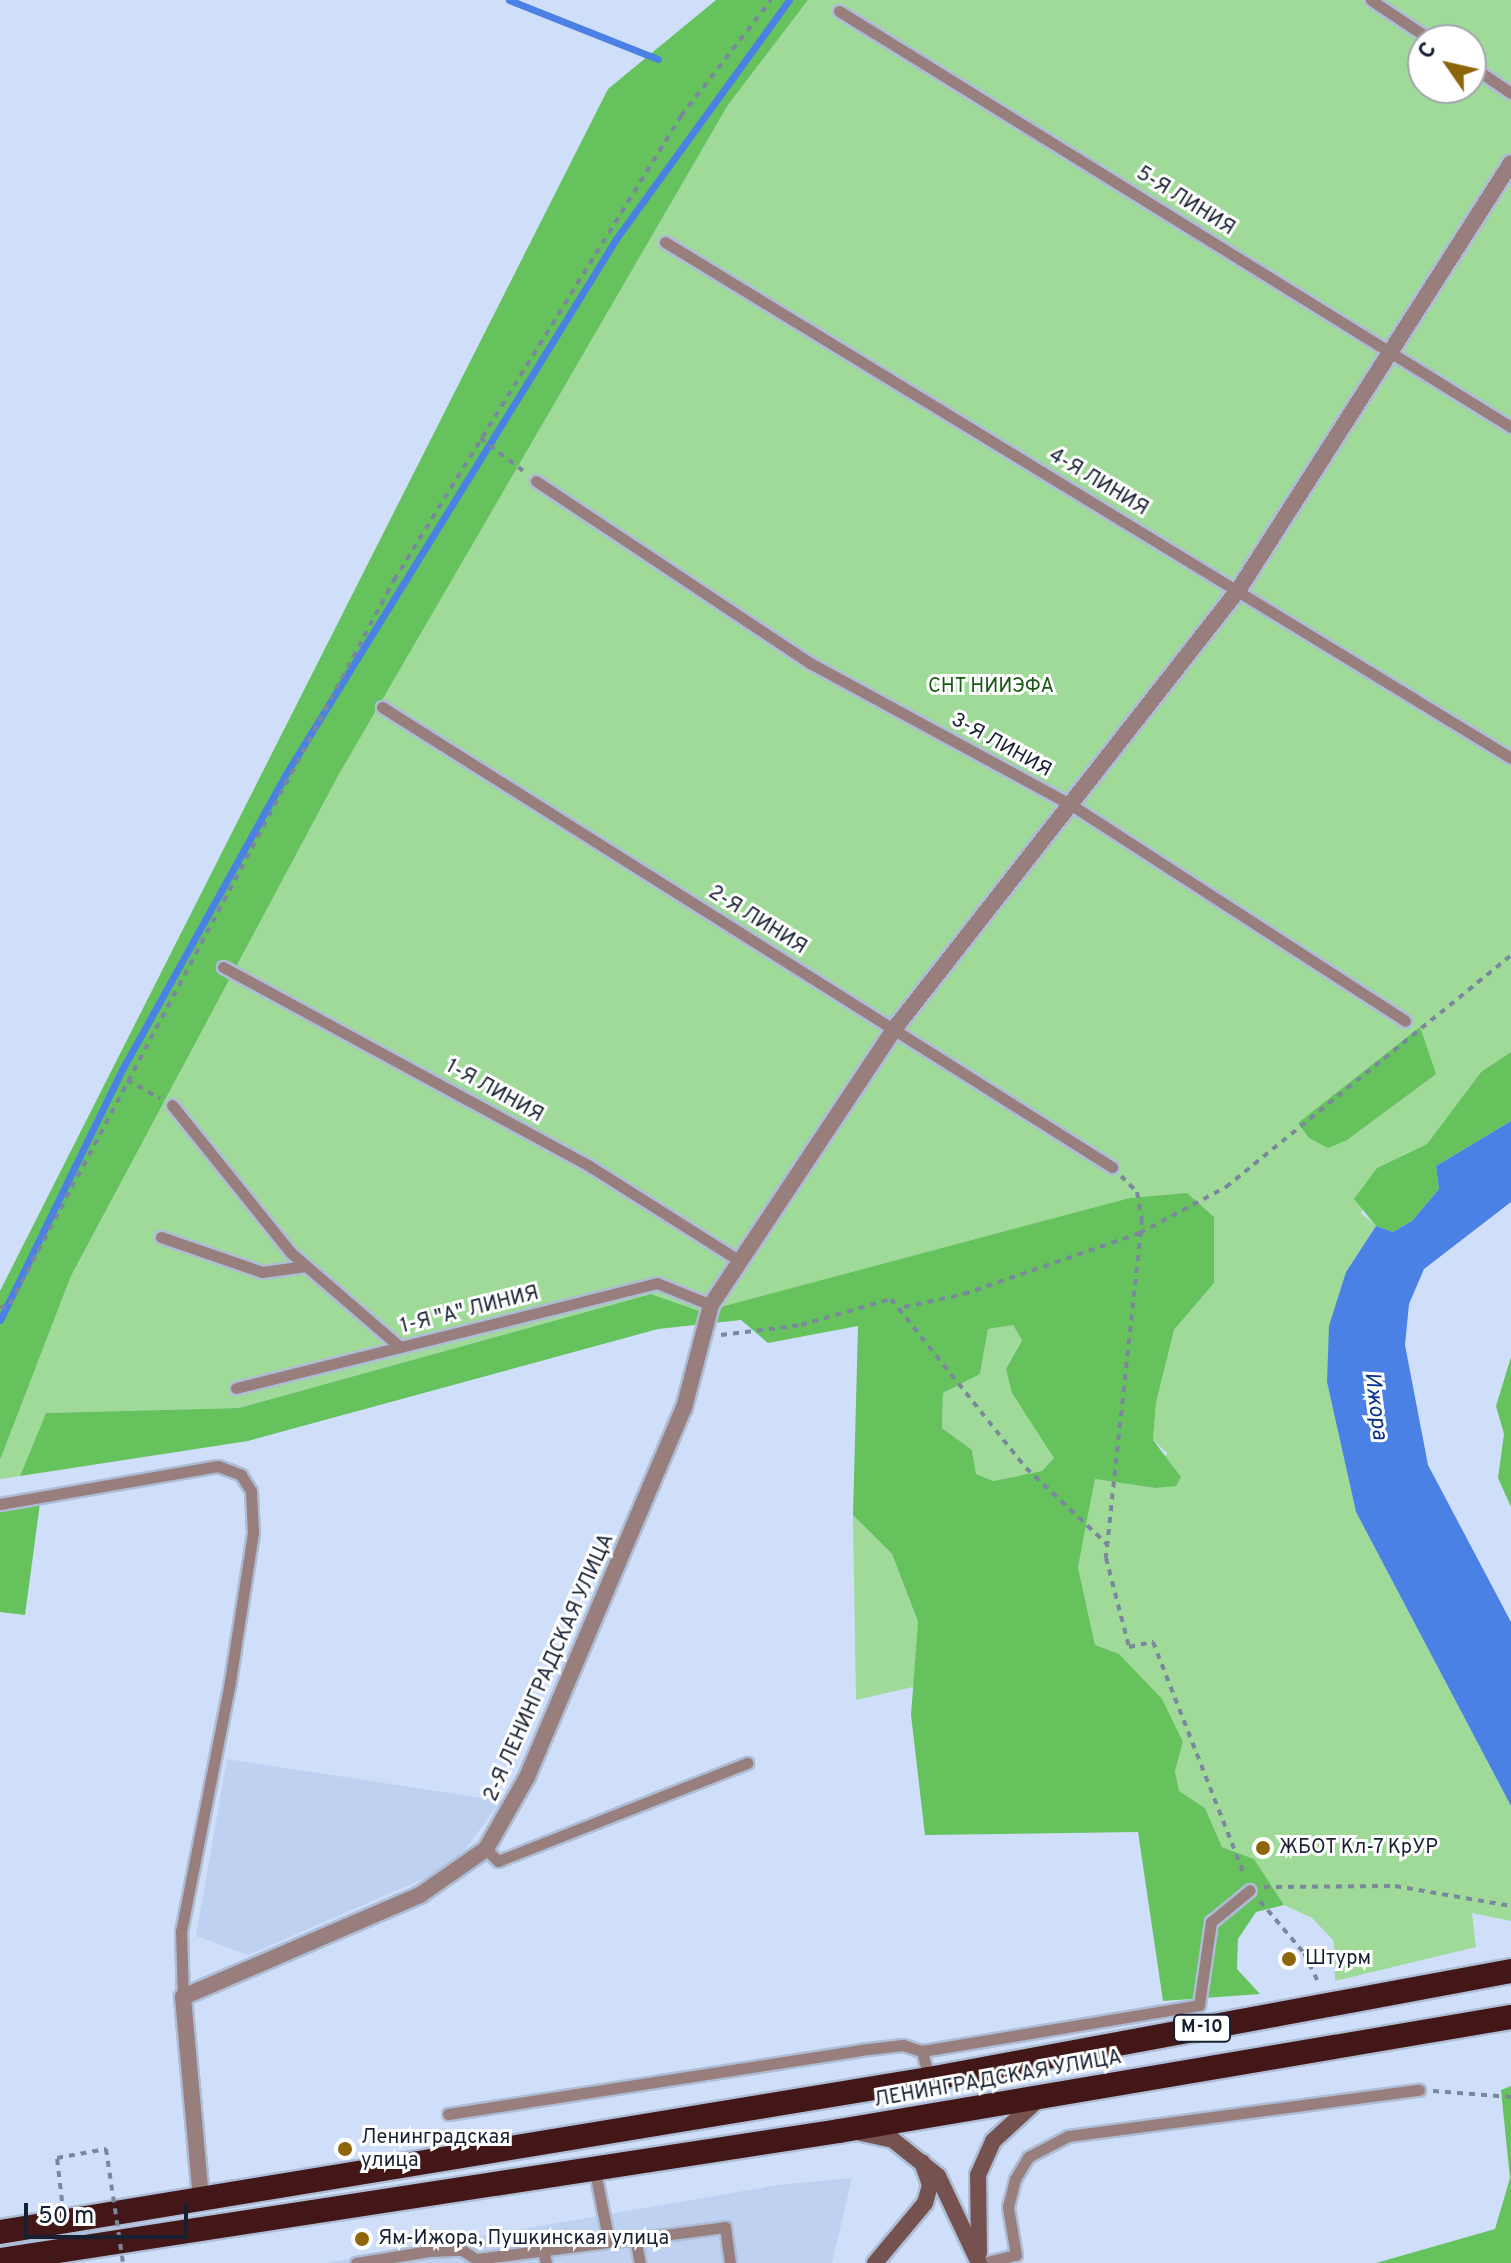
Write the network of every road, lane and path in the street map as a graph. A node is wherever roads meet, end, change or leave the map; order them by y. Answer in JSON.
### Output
{"nodes":[{"id":1,"x":771,"y":0,"type":"edge"},
{"id":2,"x":1371,"y":0,"type":"edge"},
{"id":3,"x":839,"y":11,"type":"dead end"},
{"id":4,"x":1407,"y":24,"type":"edge"},
{"id":5,"x":1487,"y":77,"type":"edge"},
{"id":6,"x":1511,"y":93,"type":"edge"},
{"id":7,"x":1511,"y":163,"type":"edge"},
{"id":8,"x":665,"y":242,"type":"dead end"},
{"id":9,"x":1392,"y":351,"type":"junction"},
{"id":10,"x":1511,"y":427,"type":"edge"},
{"id":11,"x":480,"y":438,"type":"junction"},
{"id":12,"x":536,"y":481,"type":"joint"},
{"id":13,"x":1239,"y":589,"type":"junction"},
{"id":14,"x":382,"y":707,"type":"dead end"},
{"id":15,"x":1511,"y":758,"type":"edge"},
{"id":16,"x":1070,"y":804,"type":"junction"},
{"id":17,"x":1511,"y":955,"type":"edge"},
{"id":18,"x":223,"y":967,"type":"dead end"},
{"id":19,"x":1405,"y":1021,"type":"dead end"},
{"id":20,"x":895,"y":1028,"type":"junction"},
{"id":21,"x":127,"y":1080,"type":"junction"},
{"id":22,"x":172,"y":1105,"type":"joint"},
{"id":23,"x":1112,"y":1167,"type":"joint"},
{"id":24,"x":1140,"y":1233,"type":"junction"},
{"id":25,"x":161,"y":1237,"type":"dead end"},
{"id":26,"x":740,"y":1261,"type":"junction"},
{"id":27,"x":306,"y":1266,"type":"junction"},
{"id":28,"x":711,"y":1305,"type":"junction"},
{"id":29,"x":904,"y":1307,"type":"junction"},
{"id":30,"x":0,"y":1308,"type":"edge"},
{"id":31,"x":703,"y":1335,"type":"junction"},
{"id":32,"x":400,"y":1347,"type":"junction"},
{"id":33,"x":236,"y":1388,"type":"dead end"},
{"id":34,"x":0,"y":1504,"type":"edge"},
{"id":35,"x":1108,"y":1544,"type":"junction"},
{"id":36,"x":747,"y":1763,"type":"dead end"},
{"id":37,"x":486,"y":1849,"type":"junction"},
{"id":38,"x":1250,"y":1890,"type":"junction"},
{"id":39,"x":1511,"y":1906,"type":"edge"},
{"id":40,"x":1511,"y":1971,"type":"edge"},
{"id":41,"x":1320,"y":1987,"type":"dead end"},
{"id":42,"x":183,"y":1997,"type":"junction"},
{"id":43,"x":1511,"y":2017,"type":"edge"},
{"id":44,"x":922,"y":2051,"type":"junction"},
{"id":45,"x":929,"y":2079,"type":"junction"},
{"id":46,"x":1419,"y":2090,"type":"joint"},
{"id":47,"x":1511,"y":2097,"type":"edge"},
{"id":48,"x":1040,"y":2098,"type":"junction"},
{"id":49,"x":448,"y":2114,"type":"dead end"},
{"id":50,"x":839,"y":2131,"type":"junction"},
{"id":51,"x":921,"y":2161,"type":"junction"},
{"id":52,"x":593,"y":2167,"type":"junction"},
{"id":53,"x":201,"y":2199,"type":"junction"},
{"id":54,"x":66,"y":2222,"type":"junction"},
{"id":55,"x":0,"y":2232,"type":"edge"},
{"id":56,"x":608,"y":2237,"type":"junction"},
{"id":57,"x":635,"y":2238,"type":"junction"},
{"id":58,"x":543,"y":2250,"type":"junction"},
{"id":59,"x":0,"y":2260,"type":"edge"},
{"id":60,"x":383,"y":2261,"type":"edge"},
{"id":61,"x":476,"y":2261,"type":"edge"},
{"id":62,"x":123,"y":2263,"type":"edge"},
{"id":63,"x":356,"y":2263,"type":"edge"},
{"id":64,"x":546,"y":2263,"type":"edge"},
{"id":65,"x":640,"y":2263,"type":"edge"},
{"id":66,"x":730,"y":2263,"type":"edge"},
{"id":67,"x":875,"y":2263,"type":"edge"},
{"id":68,"x":981,"y":2263,"type":"edge"}],
"edges":[{"from":1,"to":11,"type":"path"},
{"from":2,"to":4,"type":"lane"},
{"from":3,"to":9,"type":"lane","name":"5-Я ЛИНИЯ"},
{"from":5,"to":6,"type":"lane"},
{"from":7,"to":9,"type":"street","name":"2-Я ЛЕНИНГРАДСКАЯ УЛИЦА"},
{"from":8,"to":13,"type":"lane","name":"4-Я ЛИНИЯ"},
{"from":9,"to":10,"type":"lane","name":"5-Я ЛИНИЯ"},
{"from":9,"to":13,"type":"street","name":"2-Я ЛЕНИНГРАДСКАЯ УЛИЦА"},
{"from":11,"to":12,"type":"path"},
{"from":11,"to":21,"type":"path"},
{"from":12,"to":16,"type":"lane","name":"3-Я ЛИНИЯ"},
{"from":13,"to":15,"type":"lane","name":"4-Я ЛИНИЯ"},
{"from":13,"to":16,"type":"street","name":"2-Я ЛЕНИНГРАДСКАЯ УЛИЦА"},
{"from":14,"to":20,"type":"lane","name":"2-Я ЛИНИЯ"},
{"from":16,"to":19,"type":"lane","name":"3-Я ЛИНИЯ"},
{"from":16,"to":20,"type":"street","name":"2-Я ЛЕНИНГРАДСКАЯ УЛИЦА"},
{"from":17,"to":24,"type":"path"},
{"from":18,"to":26,"type":"lane","name":"1-Я ЛИНИЯ"},
{"from":20,"to":23,"type":"lane","name":"2-Я ЛИНИЯ"},
{"from":20,"to":26,"type":"street","name":"2-Я ЛЕНИНГРАДСКАЯ УЛИЦА"},
{"from":21,"to":22,"type":"path"},
{"from":21,"to":30,"type":"path"},
{"from":22,"to":27,"type":"lane"},
{"from":23,"to":24,"type":"path"},
{"from":24,"to":29,"type":"path"},
{"from":24,"to":35,"type":"path"},
{"from":25,"to":27,"type":"lane"},
{"from":26,"to":28,"type":"street","name":"2-Я ЛЕНИНГРАДСКАЯ УЛИЦА"},
{"from":27,"to":32,"type":"lane"},
{"from":28,"to":31,"type":"street","name":"2-Я ЛЕНИНГРАДСКАЯ УЛИЦА"},
{"from":28,"to":32,"type":"lane","name":"1-Я \"А\" ЛИНИЯ"},
{"from":29,"to":31,"type":"path"},
{"from":29,"to":35,"type":"path"},
{"from":31,"to":37,"type":"street","name":"2-Я ЛЕНИНГРАДСКАЯ УЛИЦА"},
{"from":32,"to":33,"type":"lane","name":"1-Я \"А\" ЛИНИЯ"},
{"from":34,"to":42,"type":"lane"},
{"from":35,"to":38,"type":"path"},
{"from":36,"to":37,"type":"lane"},
{"from":37,"to":42,"type":"street","name":"2-Я ЛЕНИНГРАДСКАЯ УЛИЦА"},
{"from":38,"to":39,"type":"path"},
{"from":38,"to":41,"type":"path"},
{"from":38,"to":44,"type":"lane"},
{"from":40,"to":45,"type":"highway","name":"ЛЕНИНГРАДСКАЯ УЛИЦА","number":"М-10"},
{"from":42,"to":53,"type":"street"},
{"from":43,"to":48,"type":"highway","name":"ЛЕНИНГРАДСКАЯ УЛИЦА","number":"М-10"},
{"from":44,"to":45,"type":"lane"},
{"from":44,"to":49,"type":"lane"},
{"from":45,"to":53,"type":"highway","name":"ЛЕНИНГРАДСКАЯ УЛИЦА","number":"М-10"},
{"from":46,"to":47,"type":"path"},
{"from":46,"to":68,"type":"lane"},
{"from":48,"to":50,"type":"highway","name":"ЛЕНИНГРАДСКАЯ УЛИЦА","number":"М-10"},
{"from":48,"to":68,"type":"main road"},
{"from":50,"to":51,"type":"main road"},
{"from":50,"to":52,"type":"highway","name":"ЛЕНИНГРАДСКАЯ УЛИЦА","number":"М-10"},
{"from":51,"to":67,"type":"main road"},
{"from":51,"to":68,"type":"main road"},
{"from":52,"to":56,"type":"lane"},
{"from":52,"to":59,"type":"highway","name":"ЛЕНИНГРАДСКАЯ УЛИЦА","number":"М-10"},
{"from":53,"to":54,"type":"highway","name":"ЛЕНИНГРАДСКАЯ УЛИЦА","number":"М-10"},
{"from":54,"to":55,"type":"highway","name":"ЛЕНИНГРАДСКАЯ УЛИЦА","number":"М-10"},
{"from":54,"to":62,"type":"path","bridge":true},
{"from":56,"to":57,"type":"lane"},
{"from":56,"to":58,"type":"lane"},
{"from":57,"to":65,"type":"lane"},
{"from":57,"to":66,"type":"lane"},
{"from":58,"to":61,"type":"lane"},
{"from":58,"to":64,"type":"lane"},
{"from":60,"to":61,"type":"lane"},
{"from":60,"to":63,"type":"lane"}]}
